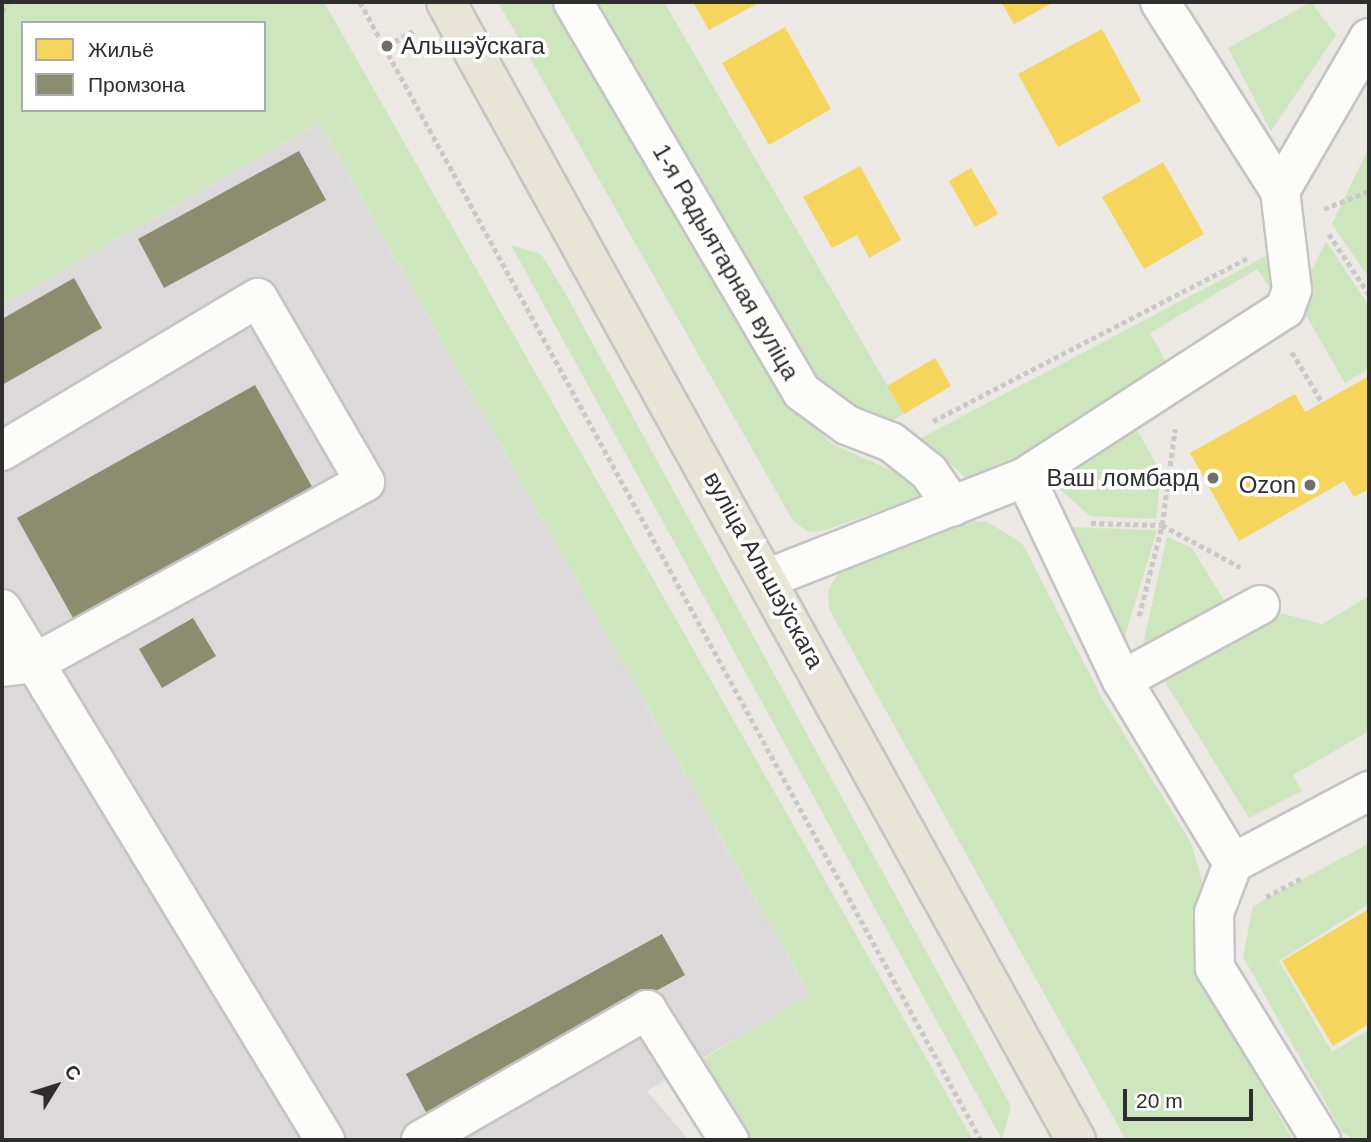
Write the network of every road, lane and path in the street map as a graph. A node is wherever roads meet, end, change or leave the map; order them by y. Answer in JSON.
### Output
{"nodes":[{"id":1,"x":8,"y":2,"type":"edge"},
{"id":2,"x":360,"y":2,"type":"edge"},
{"id":3,"x":446,"y":2,"type":"edge"},
{"id":4,"x":573,"y":2,"type":"edge"},
{"id":5,"x":1160,"y":2,"type":"edge"},
{"id":6,"x":2,"y":12,"type":"edge"},
{"id":7,"x":1369,"y":38,"type":"edge"},
{"id":8,"x":1280,"y":191,"type":"junction"},
{"id":9,"x":1322,"y":225,"type":"dead end"},
{"id":10,"x":1282,"y":230,"type":"junction"},
{"id":11,"x":1369,"y":293,"type":"edge"},
{"id":12,"x":1272,"y":319,"type":"junction"},
{"id":13,"x":1182,"y":380,"type":"junction"},
{"id":14,"x":1322,"y":402,"type":"dead end"},
{"id":15,"x":891,"y":442,"type":"junction"},
{"id":16,"x":2,"y":451,"type":"edge"},
{"id":17,"x":1025,"y":477,"type":"junction"},
{"id":18,"x":953,"y":507,"type":"junction"},
{"id":19,"x":1077,"y":515,"type":"dead end"},
{"id":20,"x":1162,"y":525,"type":"junction"},
{"id":21,"x":769,"y":578,"type":"junction"},
{"id":22,"x":1254,"y":588,"type":"joint"},
{"id":23,"x":2,"y":609,"type":"edge"},
{"id":24,"x":18,"y":665,"type":"edge"},
{"id":25,"x":1122,"y":680,"type":"junction"},
{"id":26,"x":1369,"y":790,"type":"edge"},
{"id":27,"x":1233,"y":863,"type":"junction"},
{"id":28,"x":1312,"y":872,"type":"dead end"},
{"id":29,"x":1257,"y":904,"type":"dead end"},
{"id":30,"x":1066,"y":1137,"type":"edge"},
{"id":31,"x":325,"y":1140,"type":"edge"},
{"id":32,"x":421,"y":1140,"type":"edge"},
{"id":33,"x":729,"y":1140,"type":"edge"},
{"id":34,"x":981,"y":1140,"type":"edge"},
{"id":35,"x":1321,"y":1140,"type":"edge"}],
"edges":[{"from":1,"to":6,"type":"path"},
{"from":2,"to":34,"type":"path"},
{"from":3,"to":21,"type":"main road","name":"вуліца Альшэўскага"},
{"from":4,"to":15,"type":"street","name":"1-я Радыятарная вуліца"},
{"from":5,"to":8,"type":"street"},
{"from":7,"to":8,"type":"street"},
{"from":8,"to":10,"type":"street"},
{"from":9,"to":11,"type":"path"},
{"from":10,"to":12,"type":"street"},
{"from":10,"to":15,"type":"path"},
{"from":12,"to":13,"type":"street"},
{"from":12,"to":14,"type":"path"},
{"from":13,"to":17,"type":"street"},
{"from":13,"to":20,"type":"path"},
{"from":15,"to":18,"type":"street","name":"1-я Радыятарная вуліца"},
{"from":16,"to":24,"type":"street"},
{"from":17,"to":18,"type":"street"},
{"from":17,"to":25,"type":"street"},
{"from":18,"to":21,"type":"street"},
{"from":19,"to":20,"type":"path"},
{"from":20,"to":22,"type":"path"},
{"from":20,"to":25,"type":"path"},
{"from":21,"to":30,"type":"main road","name":"вуліца Альшэўскага"},
{"from":22,"to":25,"type":"street"},
{"from":23,"to":24,"type":"street"},
{"from":24,"to":31,"type":"street"},
{"from":25,"to":27,"type":"street"},
{"from":26,"to":27,"type":"street"},
{"from":27,"to":35,"type":"street"},
{"from":28,"to":29,"type":"path"},
{"from":32,"to":33,"type":"street"}]}
